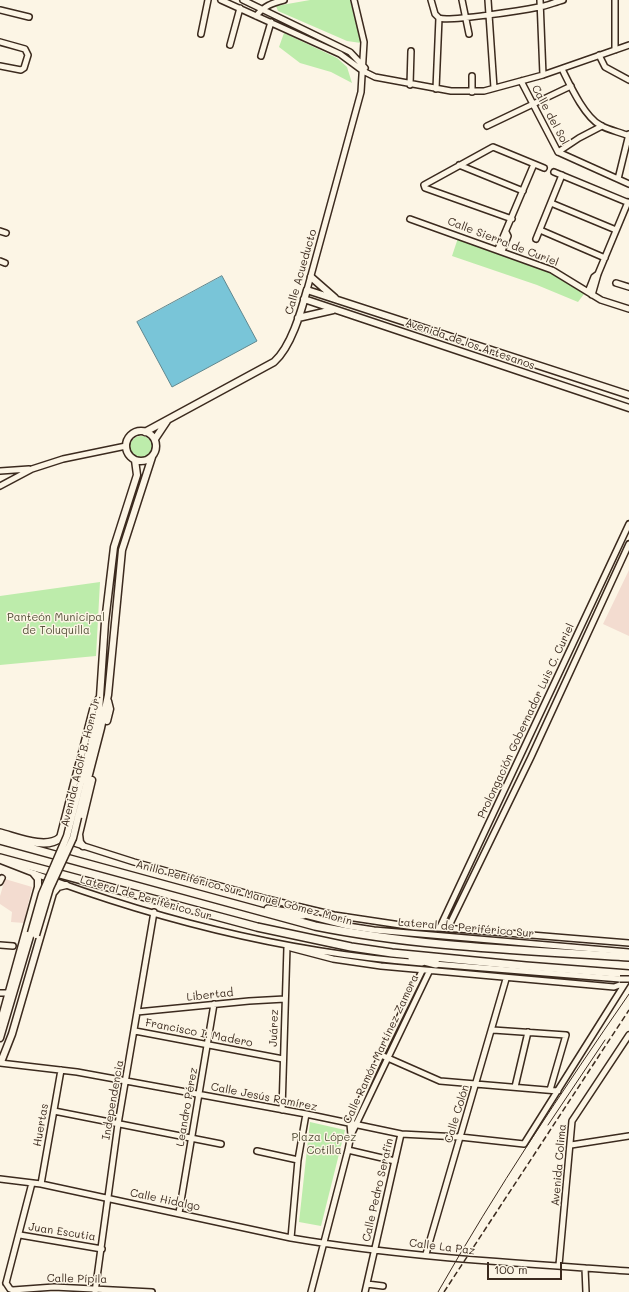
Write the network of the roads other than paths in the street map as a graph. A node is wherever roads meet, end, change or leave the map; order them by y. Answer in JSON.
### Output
{"nodes":[{"id":1,"x":208,"y":0,"type":"edge"},
{"id":2,"x":221,"y":0,"type":"edge"},
{"id":3,"x":243,"y":0,"type":"edge"},
{"id":4,"x":284,"y":0,"type":"edge"},
{"id":5,"x":354,"y":0,"type":"edge"},
{"id":6,"x":431,"y":0,"type":"edge"},
{"id":7,"x":462,"y":0,"type":"edge"},
{"id":8,"x":488,"y":0,"type":"edge"},
{"id":9,"x":540,"y":0,"type":"edge"},
{"id":10,"x":563,"y":0,"type":"edge"},
{"id":11,"x":615,"y":0,"type":"edge"},
{"id":12,"x":271,"y":2,"type":"edge"},
{"id":13,"x":540,"y":7,"type":"junction"},
{"id":14,"x":240,"y":8,"type":"junction"},
{"id":15,"x":262,"y":9,"type":"junction"},
{"id":16,"x":0,"y":10,"type":"edge"},
{"id":17,"x":488,"y":14,"type":"junction"},
{"id":18,"x":256,"y":16,"type":"junction"},
{"id":19,"x":29,"y":17,"type":"dead end"},
{"id":20,"x":466,"y":17,"type":"junction"},
{"id":21,"x":439,"y":18,"type":"junction"},
{"id":22,"x":270,"y":22,"type":"junction"},
{"id":23,"x":201,"y":34,"type":"dead end"},
{"id":24,"x":469,"y":34,"type":"dead end"},
{"id":25,"x":0,"y":42,"type":"edge"},
{"id":26,"x":230,"y":45,"type":"dead end"},
{"id":27,"x":629,"y":45,"type":"edge"},
{"id":28,"x":615,"y":50,"type":"junction"},
{"id":29,"x":411,"y":51,"type":"dead end"},
{"id":30,"x":599,"y":55,"type":"junction"},
{"id":31,"x":261,"y":56,"type":"dead end"},
{"id":32,"x":0,"y":66,"type":"edge"},
{"id":33,"x":364,"y":69,"type":"junction"},
{"id":34,"x":562,"y":69,"type":"junction"},
{"id":35,"x":543,"y":75,"type":"junction"},
{"id":36,"x":472,"y":76,"type":"dead end"},
{"id":37,"x":629,"y":80,"type":"edge"},
{"id":38,"x":521,"y":81,"type":"junction"},
{"id":39,"x":410,"y":85,"type":"junction"},
{"id":40,"x":571,"y":86,"type":"junction"},
{"id":41,"x":494,"y":88,"type":"junction"},
{"id":42,"x":436,"y":89,"type":"junction"},
{"id":43,"x":472,"y":92,"type":"junction"},
{"id":44,"x":532,"y":105,"type":"junction"},
{"id":45,"x":487,"y":126,"type":"dead end"},
{"id":46,"x":602,"y":126,"type":"junction"},
{"id":47,"x":629,"y":135,"type":"edge"},
{"id":48,"x":558,"y":152,"type":"junction"},
{"id":49,"x":459,"y":164,"type":"junction"},
{"id":50,"x":534,"y":164,"type":"junction"},
{"id":51,"x":544,"y":168,"type":"dead end"},
{"id":52,"x":554,"y":172,"type":"dead end"},
{"id":53,"x":562,"y":175,"type":"junction"},
{"id":54,"x":618,"y":180,"type":"junction"},
{"id":55,"x":629,"y":184,"type":"edge"},
{"id":56,"x":523,"y":191,"type":"junction"},
{"id":57,"x":551,"y":203,"type":"junction"},
{"id":58,"x":628,"y":203,"type":"edge"},
{"id":59,"x":410,"y":218,"type":"dead end"},
{"id":60,"x":512,"y":219,"type":"junction"},
{"id":61,"x":540,"y":230,"type":"junction"},
{"id":62,"x":616,"y":230,"type":"junction"},
{"id":63,"x":536,"y":238,"type":"dead end"},
{"id":64,"x":500,"y":250,"type":"junction"},
{"id":65,"x":605,"y":258,"type":"junction"},
{"id":66,"x":311,"y":277,"type":"junction"},
{"id":67,"x":616,"y":283,"type":"dead end"},
{"id":68,"x":629,"y":287,"type":"edge"},
{"id":69,"x":307,"y":290,"type":"junction"},
{"id":70,"x":590,"y":294,"type":"junction"},
{"id":71,"x":304,"y":300,"type":"junction"},
{"id":72,"x":338,"y":300,"type":"junction"},
{"id":73,"x":629,"y":309,"type":"edge"},
{"id":74,"x":334,"y":310,"type":"junction"},
{"id":75,"x":298,"y":318,"type":"junction"},
{"id":76,"x":408,"y":323,"type":"junction"},
{"id":77,"x":404,"y":332,"type":"junction"},
{"id":78,"x":465,"y":341,"type":"junction"},
{"id":79,"x":462,"y":352,"type":"junction"},
{"id":80,"x":629,"y":395,"type":"edge"},
{"id":81,"x":629,"y":408,"type":"edge"},
{"id":82,"x":170,"y":418,"type":"junction"},
{"id":83,"x":145,"y":432,"type":"junction"},
{"id":84,"x":155,"y":439,"type":"junction"},
{"id":85,"x":126,"y":446,"type":"junction"},
{"id":86,"x":152,"y":457,"type":"junction"},
{"id":87,"x":135,"y":460,"type":"junction"},
{"id":88,"x":32,"y":469,"type":"junction"},
{"id":89,"x":0,"y":471,"type":"edge"},
{"id":90,"x":0,"y":486,"type":"edge"},
{"id":91,"x":629,"y":524,"type":"edge"},
{"id":92,"x":629,"y":544,"type":"edge"},
{"id":93,"x":104,"y":695,"type":"junction"},
{"id":94,"x":64,"y":825,"type":"junction"},
{"id":95,"x":80,"y":829,"type":"junction"},
{"id":96,"x":0,"y":833,"type":"edge"},
{"id":97,"x":60,"y":838,"type":"junction"},
{"id":98,"x":0,"y":840,"type":"edge"},
{"id":99,"x":83,"y":846,"type":"junction"},
{"id":100,"x":0,"y":859,"type":"edge"},
{"id":101,"x":34,"y":874,"type":"junction"},
{"id":102,"x":66,"y":885,"type":"junction"},
{"id":103,"x":267,"y":900,"type":"junction"},
{"id":104,"x":225,"y":901,"type":"junction"},
{"id":105,"x":34,"y":902,"type":"junction"},
{"id":106,"x":49,"y":905,"type":"junction"},
{"id":107,"x":154,"y":912,"type":"junction"},
{"id":108,"x":303,"y":915,"type":"junction"},
{"id":109,"x":28,"y":924,"type":"junction"},
{"id":110,"x":440,"y":927,"type":"junction"},
{"id":111,"x":448,"y":928,"type":"junction"},
{"id":112,"x":43,"y":929,"type":"junction"},
{"id":113,"x":34,"y":934,"type":"junction"},
{"id":114,"x":267,"y":941,"type":"junction"},
{"id":115,"x":629,"y":943,"type":"edge"},
{"id":116,"x":0,"y":945,"type":"edge"},
{"id":117,"x":13,"y":946,"type":"dead end"},
{"id":118,"x":287,"y":947,"type":"junction"},
{"id":119,"x":629,"y":952,"type":"edge"},
{"id":120,"x":392,"y":953,"type":"junction"},
{"id":121,"x":629,"y":957,"type":"edge"},
{"id":122,"x":436,"y":964,"type":"junction"},
{"id":123,"x":422,"y":971,"type":"junction"},
{"id":124,"x":429,"y":972,"type":"junction"},
{"id":125,"x":629,"y":974,"type":"edge"},
{"id":126,"x":506,"y":979,"type":"junction"},
{"id":127,"x":628,"y":980,"type":"edge"},
{"id":128,"x":0,"y":993,"type":"edge"},
{"id":129,"x":8,"y":993,"type":"junction"},
{"id":130,"x":285,"y":999,"type":"junction"},
{"id":131,"x":214,"y":1004,"type":"junction"},
{"id":132,"x":138,"y":1012,"type":"junction"},
{"id":133,"x":0,"y":1024,"type":"edge"},
{"id":134,"x":493,"y":1030,"type":"junction"},
{"id":135,"x":135,"y":1031,"type":"junction"},
{"id":136,"x":528,"y":1032,"type":"junction"},
{"id":137,"x":629,"y":1035,"type":"edge"},
{"id":138,"x":0,"y":1038,"type":"edge"},
{"id":139,"x":208,"y":1044,"type":"junction"},
{"id":140,"x":381,"y":1055,"type":"junction"},
{"id":141,"x":283,"y":1058,"type":"junction"},
{"id":142,"x":387,"y":1058,"type":"junction"},
{"id":143,"x":0,"y":1063,"type":"edge"},
{"id":144,"x":61,"y":1070,"type":"junction"},
{"id":145,"x":126,"y":1081,"type":"junction"},
{"id":146,"x":476,"y":1084,"type":"junction"},
{"id":147,"x":367,"y":1086,"type":"junction"},
{"id":148,"x":515,"y":1087,"type":"junction"},
{"id":149,"x":373,"y":1089,"type":"junction"},
{"id":150,"x":550,"y":1090,"type":"junction"},
{"id":151,"x":558,"y":1091,"type":"junction"},
{"id":152,"x":199,"y":1095,"type":"junction"},
{"id":153,"x":54,"y":1110,"type":"junction"},
{"id":154,"x":282,"y":1110,"type":"junction"},
{"id":155,"x":306,"y":1114,"type":"junction"},
{"id":156,"x":118,"y":1124,"type":"junction"},
{"id":157,"x":350,"y":1124,"type":"junction"},
{"id":158,"x":357,"y":1126,"type":"junction"},
{"id":159,"x":401,"y":1134,"type":"junction"},
{"id":160,"x":351,"y":1135,"type":"junction"},
{"id":161,"x":629,"y":1136,"type":"edge"},
{"id":162,"x":460,"y":1137,"type":"junction"},
{"id":163,"x":192,"y":1138,"type":"junction"},
{"id":164,"x":221,"y":1144,"type":"dead end"},
{"id":165,"x":571,"y":1145,"type":"junction"},
{"id":166,"x":257,"y":1150,"type":"dead end"},
{"id":167,"x":348,"y":1150,"type":"junction"},
{"id":168,"x":298,"y":1160,"type":"junction"},
{"id":169,"x":395,"y":1161,"type":"junction"},
{"id":170,"x":0,"y":1179,"type":"edge"},
{"id":171,"x":32,"y":1183,"type":"junction"},
{"id":172,"x":41,"y":1184,"type":"junction"},
{"id":173,"x":108,"y":1198,"type":"junction"},
{"id":174,"x":179,"y":1213,"type":"junction"},
{"id":175,"x":20,"y":1235,"type":"junction"},
{"id":176,"x":291,"y":1238,"type":"junction"},
{"id":177,"x":325,"y":1244,"type":"junction"},
{"id":178,"x":102,"y":1249,"type":"junction"},
{"id":179,"x":375,"y":1250,"type":"junction"},
{"id":180,"x":426,"y":1254,"type":"junction"},
{"id":181,"x":559,"y":1265,"type":"junction"},
{"id":182,"x":585,"y":1268,"type":"junction"},
{"id":183,"x":629,"y":1271,"type":"edge"},
{"id":184,"x":6,"y":1283,"type":"junction"},
{"id":185,"x":0,"y":1284,"type":"edge"},
{"id":186,"x":367,"y":1284,"type":"junction"},
{"id":187,"x":383,"y":1286,"type":"dead end"},
{"id":188,"x":96,"y":1290,"type":"edge"},
{"id":189,"x":152,"y":1292,"type":"edge"},
{"id":190,"x":311,"y":1292,"type":"edge"},
{"id":191,"x":366,"y":1292,"type":"edge"},
{"id":192,"x":586,"y":1292,"type":"edge"}],
"edges":[{"from":1,"to":23,"type":"street"},
{"from":2,"to":14,"type":"street"},
{"from":3,"to":15,"type":"street"},
{"from":4,"to":12,"type":"street"},
{"from":5,"to":33,"type":"street","name":"Calle Acueducto"},
{"from":6,"to":21,"type":"street"},
{"from":7,"to":20,"type":"street"},
{"from":8,"to":17,"type":"street"},
{"from":9,"to":13,"type":"street"},
{"from":10,"to":13,"type":"street"},
{"from":11,"to":28,"type":"street"},
{"from":12,"to":15,"type":"street"},
{"from":13,"to":17,"type":"street"},
{"from":13,"to":35,"type":"street"},
{"from":14,"to":18,"type":"street"},
{"from":14,"to":26,"type":"street"},
{"from":15,"to":18,"type":"street"},
{"from":15,"to":33,"type":"street"},
{"from":16,"to":19,"type":"street"},
{"from":17,"to":20,"type":"street"},
{"from":17,"to":41,"type":"street"},
{"from":18,"to":22,"type":"street"},
{"from":20,"to":21,"type":"street"},
{"from":20,"to":24,"type":"street"},
{"from":21,"to":42,"type":"street"},
{"from":22,"to":31,"type":"street"},
{"from":22,"to":33,"type":"street"},
{"from":25,"to":32,"type":"street"},
{"from":27,"to":28,"type":"street"},
{"from":28,"to":30,"type":"street"},
{"from":29,"to":39,"type":"street"},
{"from":30,"to":34,"type":"street"},
{"from":30,"to":37,"type":"street"},
{"from":33,"to":39,"type":"street"},
{"from":33,"to":66,"type":"street","name":"Calle Acueducto"},
{"from":34,"to":35,"type":"street"},
{"from":34,"to":40,"type":"street"},
{"from":35,"to":38,"type":"street"},
{"from":36,"to":43,"type":"street"},
{"from":38,"to":41,"type":"street"},
{"from":38,"to":44,"type":"street","name":"Calle del Sol"},
{"from":39,"to":42,"type":"street"},
{"from":40,"to":44,"type":"street"},
{"from":40,"to":46,"type":"street"},
{"from":41,"to":43,"type":"street"},
{"from":42,"to":43,"type":"street"},
{"from":44,"to":45,"type":"street"},
{"from":44,"to":48,"type":"street","name":"Calle del Sol"},
{"from":46,"to":47,"type":"street"},
{"from":46,"to":48,"type":"street"},
{"from":47,"to":54,"type":"street"},
{"from":48,"to":54,"type":"street","name":"Calle del Sol"},
{"from":49,"to":50,"type":"street"},
{"from":49,"to":56,"type":"street"},
{"from":49,"to":60,"type":"street"},
{"from":50,"to":51,"type":"street"},
{"from":50,"to":56,"type":"street"},
{"from":52,"to":53,"type":"street"},
{"from":53,"to":57,"type":"street"},
{"from":53,"to":58,"type":"street"},
{"from":54,"to":55,"type":"street","name":"Calle del Sol"},
{"from":56,"to":60,"type":"street"},
{"from":57,"to":61,"type":"street"},
{"from":57,"to":62,"type":"street"},
{"from":58,"to":62,"type":"street"},
{"from":59,"to":64,"type":"street","name":"Calle Sierra de Curiel"},
{"from":60,"to":64,"type":"street"},
{"from":61,"to":63,"type":"street"},
{"from":61,"to":65,"type":"street"},
{"from":62,"to":65,"type":"street"},
{"from":64,"to":70,"type":"street","name":"Calle Sierra de Curiel"},
{"from":65,"to":70,"type":"street"},
{"from":66,"to":69,"type":"street","name":"Calle Acueducto"},
{"from":66,"to":72,"type":"main road"},
{"from":67,"to":68,"type":"street"},
{"from":69,"to":71,"type":"main road","name":"Calle Acueducto"},
{"from":69,"to":72,"type":"main road","name":"Avenida de los Artesanos"},
{"from":70,"to":73,"type":"street","name":"Calle Sierra de Curiel"},
{"from":71,"to":74,"type":"main road","name":"Avenida de los Artesanos"},
{"from":71,"to":75,"type":"main road","name":"Calle Acueducto"},
{"from":72,"to":76,"type":"main road","name":"Avenida de los Artesanos"},
{"from":74,"to":75,"type":"main road"},
{"from":74,"to":77,"type":"main road","name":"Avenida de los Artesanos"},
{"from":75,"to":82,"type":"main road","name":"Calle Acueducto"},
{"from":76,"to":77,"type":"main road"},
{"from":76,"to":78,"type":"main road","name":"Avenida de los Artesanos"},
{"from":77,"to":79,"type":"main road","name":"Avenida de los Artesanos"},
{"from":78,"to":79,"type":"main road"},
{"from":78,"to":80,"type":"main road","name":"Avenida de los Artesanos"},
{"from":79,"to":81,"type":"main road","name":"Avenida de los Artesanos"},
{"from":82,"to":83,"type":"main road","name":"Calle Acueducto"},
{"from":82,"to":84,"type":"main road","name":"Calle Acueducto"},
{"from":83,"to":84,"type":"main road"},
{"from":83,"to":85,"type":"main road"},
{"from":84,"to":86,"type":"main road"},
{"from":85,"to":87,"type":"main road"},
{"from":85,"to":88,"type":"street"},
{"from":86,"to":87,"type":"main road"},
{"from":86,"to":93,"type":"main road","name":"Avenida Adolf B. Horn Jr."},
{"from":87,"to":93,"type":"main road","name":"Avenida Adolf B. Horn Jr."},
{"from":88,"to":89,"type":"street"},
{"from":88,"to":90,"type":"street"},
{"from":91,"to":110,"type":"street","name":"Prolongación Gobernador Luis C. Curiel"},
{"from":92,"to":111,"type":"street","name":"Prolongación Gobernador Luis C. Curiel"},
{"from":93,"to":94,"type":"main road"},
{"from":93,"to":95,"type":"main road"},
{"from":93,"to":113,"type":"main road","name":"Avenida Adolf B. Horn Jr.","bridge":true},
{"from":94,"to":95,"type":"main road"},
{"from":94,"to":97,"type":"main road"},
{"from":95,"to":99,"type":"main road"},
{"from":96,"to":97,"type":"highway"},
{"from":97,"to":99,"type":"street"},
{"from":98,"to":104,"type":"highway","name":"Anillo Periférico Sur Manuel Gómez Morín"},
{"from":99,"to":103,"type":"street"},
{"from":100,"to":101,"type":"street","name":"Lateral de Periférico Sur"},
{"from":100,"to":120,"type":"highway"},
{"from":101,"to":102,"type":"street","name":"Lateral de Periférico Sur"},
{"from":101,"to":105,"type":"main road"},
{"from":102,"to":106,"type":"main road"},
{"from":102,"to":107,"type":"street","name":"Lateral de Periférico Sur"},
{"from":103,"to":108,"type":"street","name":"Lateral de Periférico Sur"},
{"from":103,"to":110,"type":"street"},
{"from":104,"to":108,"type":"highway"},
{"from":104,"to":121,"type":"highway","name":"Anillo Periférico Sur Manuel Gómez Morín"},
{"from":105,"to":106,"type":"main road"},
{"from":105,"to":109,"type":"main road"},
{"from":106,"to":112,"type":"main road"},
{"from":107,"to":114,"type":"street","name":"Lateral de Periférico Sur"},
{"from":107,"to":132,"type":"street","name":"Independencia"},
{"from":108,"to":119,"type":"street","name":"Lateral de Periférico Sur"},
{"from":109,"to":112,"type":"main road"},
{"from":109,"to":129,"type":"main road"},
{"from":110,"to":111,"type":"street"},
{"from":111,"to":115,"type":"street"},
{"from":112,"to":143,"type":"main road"},
{"from":113,"to":138,"type":"main road","name":"Avenida Adolf B. Horn Jr."},
{"from":113,"to":143,"type":"main road","name":"Avenida Adolf B. Horn Jr."},
{"from":114,"to":118,"type":"street"},
{"from":114,"to":122,"type":"street"},
{"from":116,"to":117,"type":"street"},
{"from":118,"to":123,"type":"street"},
{"from":118,"to":130,"type":"street","name":"Juárez"},
{"from":120,"to":122,"type":"highway"},
{"from":120,"to":125,"type":"highway"},
{"from":122,"to":127,"type":"street","bridge":true},
{"from":123,"to":124,"type":"street"},
{"from":123,"to":140,"type":"street","name":"Calle Ramón Martínez Zamora"},
{"from":124,"to":126,"type":"street"},
{"from":124,"to":142,"type":"street","name":"Calle Ramón Martínez Zamora"},
{"from":126,"to":127,"type":"street"},
{"from":126,"to":134,"type":"street","name":"Calle Colón"},
{"from":127,"to":151,"type":"street"},
{"from":128,"to":129,"type":"street"},
{"from":129,"to":133,"type":"main road"},
{"from":130,"to":131,"type":"street","name":"Libertad"},
{"from":130,"to":141,"type":"street","name":"Juárez"},
{"from":131,"to":132,"type":"street","name":"Libertad"},
{"from":131,"to":139,"type":"street","name":"Leandro Pérez"},
{"from":132,"to":135,"type":"street","name":"Independencia"},
{"from":134,"to":136,"type":"street"},
{"from":134,"to":146,"type":"street","name":"Calle Colón"},
{"from":135,"to":139,"type":"street","name":"Francisco I. Madero"},
{"from":135,"to":145,"type":"street","name":"Independencia"},
{"from":136,"to":148,"type":"street"},
{"from":136,"to":150,"type":"street"},
{"from":137,"to":165,"type":"street","name":"Avenida Colima"},
{"from":139,"to":141,"type":"street","name":"Francisco I. Madero"},
{"from":139,"to":152,"type":"street","name":"Leandro Pérez"},
{"from":140,"to":142,"type":"street"},
{"from":140,"to":147,"type":"street","name":"Calle Ramón Martínez Zamora"},
{"from":141,"to":154,"type":"street","name":"Juárez"},
{"from":142,"to":146,"type":"street"},
{"from":142,"to":149,"type":"street","name":"Calle Ramón Martínez Zamora"},
{"from":143,"to":144,"type":"street","name":"Calle Jesús Ramírez"},
{"from":144,"to":145,"type":"street","name":"Calle Jesús Ramírez"},
{"from":144,"to":153,"type":"street","name":"Huertas"},
{"from":145,"to":152,"type":"street","name":"Calle Jesús Ramírez"},
{"from":145,"to":156,"type":"street","name":"Independencia"},
{"from":146,"to":148,"type":"street"},
{"from":146,"to":162,"type":"street","name":"Calle Colón"},
{"from":147,"to":149,"type":"street"},
{"from":147,"to":157,"type":"street","name":"Calle Ramón Martínez Zamora"},
{"from":148,"to":150,"type":"street"},
{"from":149,"to":158,"type":"street","name":"Calle Ramón Martínez Zamora"},
{"from":150,"to":151,"type":"street"},
{"from":151,"to":162,"type":"street","name":"Calle Jesús Ramírez"},
{"from":152,"to":154,"type":"street","name":"Calle Jesús Ramírez"},
{"from":152,"to":163,"type":"street","name":"Leandro Pérez"},
{"from":153,"to":156,"type":"street"},
{"from":153,"to":172,"type":"street","name":"Huertas"},
{"from":154,"to":155,"type":"street","name":"Calle Jesús Ramírez"},
{"from":155,"to":157,"type":"street","name":"Calle Jesús Ramírez"},
{"from":155,"to":168,"type":"street"},
{"from":156,"to":163,"type":"street"},
{"from":156,"to":173,"type":"street","name":"Independencia"},
{"from":157,"to":158,"type":"street","name":"Calle Jesús Ramírez"},
{"from":157,"to":160,"type":"street","name":"Calle Ramón Martínez Zamora"},
{"from":158,"to":159,"type":"street","name":"Calle Jesús Ramírez"},
{"from":158,"to":160,"type":"street","name":"Calle Ramón Martínez Zamora"},
{"from":159,"to":162,"type":"street","name":"Calle Jesús Ramírez"},
{"from":159,"to":169,"type":"street","name":"Calle Pedro Serafín"},
{"from":160,"to":167,"type":"street","name":"Calle Ramón Martínez Zamora"},
{"from":161,"to":165,"type":"street"},
{"from":162,"to":180,"type":"street","name":"Calle Colón"},
{"from":163,"to":164,"type":"street"},
{"from":163,"to":174,"type":"street","name":"Leandro Pérez"},
{"from":165,"to":181,"type":"street","name":"Avenida Colima"},
{"from":166,"to":168,"type":"street"},
{"from":167,"to":169,"type":"street"},
{"from":167,"to":177,"type":"street","name":"Calle Ramón Martínez Zamora"},
{"from":168,"to":176,"type":"street"},
{"from":169,"to":179,"type":"street","name":"Calle Pedro Serafín"},
{"from":170,"to":171,"type":"street","name":"Calle Hidalgo"},
{"from":171,"to":172,"type":"street","name":"Calle Hidalgo"},
{"from":171,"to":175,"type":"street"},
{"from":172,"to":173,"type":"street","name":"Calle Hidalgo"},
{"from":173,"to":174,"type":"street","name":"Calle Hidalgo"},
{"from":173,"to":178,"type":"street","name":"Independencia"},
{"from":174,"to":176,"type":"street","name":"Calle Hidalgo"},
{"from":175,"to":178,"type":"street","name":"Juan Escutia"},
{"from":175,"to":184,"type":"street"},
{"from":176,"to":177,"type":"street","name":"Calle Hidalgo"},
{"from":177,"to":179,"type":"street","name":"Calle La Paz"},
{"from":177,"to":190,"type":"street","name":"Calle Ramón Martínez Zamora"},
{"from":178,"to":188,"type":"street","name":"Independencia"},
{"from":179,"to":180,"type":"street","name":"Calle La Paz"},
{"from":179,"to":186,"type":"street","name":"Calle Pedro Serafín"},
{"from":180,"to":181,"type":"street","name":"Calle La Paz"},
{"from":181,"to":182,"type":"street","name":"Calle La Paz"},
{"from":182,"to":183,"type":"street","name":"Calle La Paz"},
{"from":182,"to":192,"type":"street"},
{"from":184,"to":185,"type":"street"},
{"from":184,"to":188,"type":"street","name":"Calle Pípila"},
{"from":186,"to":187,"type":"street"},
{"from":186,"to":191,"type":"street","name":"Calle Pedro Serafín"},
{"from":188,"to":189,"type":"street","name":"Calle Pípila"}]}
